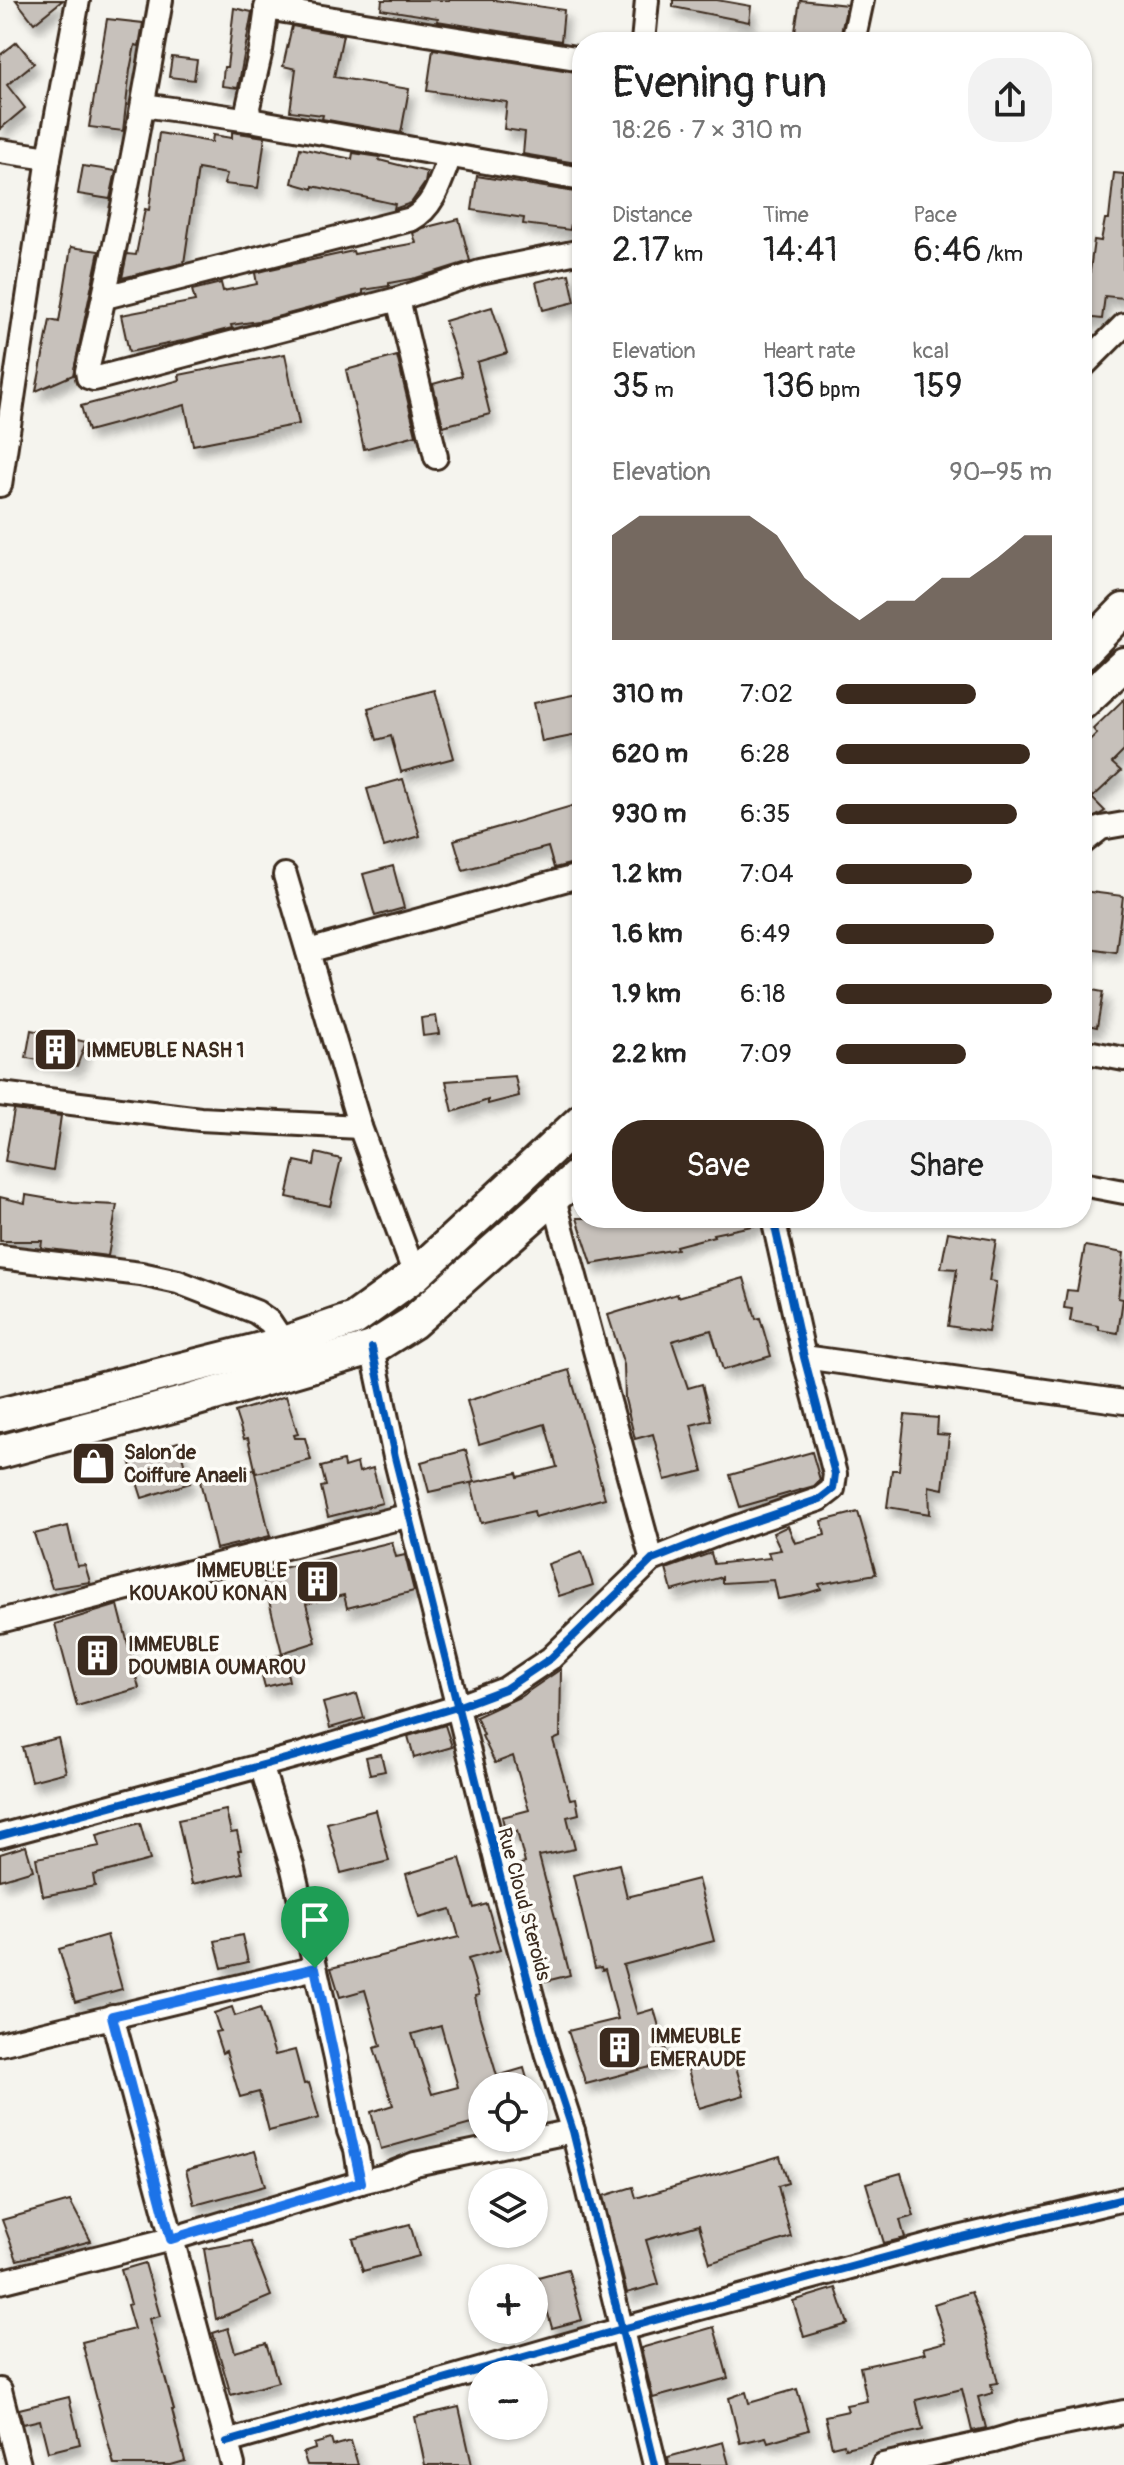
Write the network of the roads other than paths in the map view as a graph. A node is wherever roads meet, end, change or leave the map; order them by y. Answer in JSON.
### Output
{"nodes":[{"id":1,"x":78,"y":0,"type":"edge"},
{"id":2,"x":161,"y":0,"type":"edge"},
{"id":3,"x":647,"y":0,"type":"edge"},
{"id":4,"x":862,"y":0,"type":"edge"},
{"id":5,"x":267,"y":4,"type":"edge"},
{"id":6,"x":644,"y":32,"type":"edge"},
{"id":7,"x":855,"y":32,"type":"edge"},
{"id":8,"x":572,"y":57,"type":"edge"},
{"id":9,"x":143,"y":105,"type":"junction"},
{"id":10,"x":250,"y":120,"type":"junction"},
{"id":11,"x":0,"y":151,"type":"edge"},
{"id":12,"x":450,"y":156,"type":"junction"},
{"id":13,"x":49,"y":158,"type":"junction"},
{"id":14,"x":572,"y":177,"type":"edge"},
{"id":15,"x":572,"y":253,"type":"edge"},
{"id":16,"x":105,"y":297,"type":"junction"},
{"id":17,"x":398,"y":299,"type":"junction"},
{"id":18,"x":1124,"y":325,"type":"edge"},
{"id":19,"x":1092,"y":357,"type":"edge"},
{"id":20,"x":436,"y":457,"type":"dead end"},
{"id":21,"x":0,"y":485,"type":"edge"},
{"id":22,"x":1124,"y":610,"type":"edge"},
{"id":23,"x":1092,"y":643,"type":"edge"},
{"id":24,"x":1124,"y":664,"type":"edge"},
{"id":25,"x":1092,"y":694,"type":"edge"},
{"id":26,"x":1124,"y":824,"type":"edge"},
{"id":27,"x":1092,"y":835,"type":"edge"},
{"id":28,"x":285,"y":875,"type":"dead end"},
{"id":29,"x":572,"y":878,"type":"edge"},
{"id":30,"x":308,"y":951,"type":"junction"},
{"id":31,"x":1092,"y":1053,"type":"edge"},
{"id":32,"x":1124,"y":1059,"type":"edge"},
{"id":33,"x":0,"y":1094,"type":"edge"},
{"id":34,"x":360,"y":1127,"type":"junction"},
{"id":35,"x":572,"y":1129,"type":"edge"},
{"id":36,"x":572,"y":1182,"type":"edge"},
{"id":37,"x":1092,"y":1186,"type":"edge"},
{"id":38,"x":1124,"y":1192,"type":"edge"},
{"id":39,"x":554,"y":1199,"type":"junction"},
{"id":40,"x":775,"y":1228,"type":"edge"},
{"id":41,"x":0,"y":1257,"type":"edge"},
{"id":42,"x":415,"y":1275,"type":"junction"},
{"id":43,"x":281,"y":1344,"type":"junction"},
{"id":44,"x":372,"y":1348,"type":"junction"},
{"id":45,"x":804,"y":1357,"type":"junction"},
{"id":46,"x":1124,"y":1402,"type":"edge"},
{"id":47,"x":0,"y":1415,"type":"edge"},
{"id":48,"x":0,"y":1452,"type":"edge"},
{"id":49,"x":410,"y":1515,"type":"junction"},
{"id":50,"x":652,"y":1560,"type":"junction"},
{"id":51,"x":0,"y":1621,"type":"edge"},
{"id":52,"x":457,"y":1707,"type":"junction"},
{"id":53,"x":261,"y":1765,"type":"junction"},
{"id":54,"x":0,"y":1836,"type":"edge"},
{"id":55,"x":315,"y":1968,"type":"junction"},
{"id":56,"x":112,"y":2016,"type":"junction"},
{"id":57,"x":0,"y":2044,"type":"edge"},
{"id":58,"x":573,"y":2131,"type":"junction"},
{"id":59,"x":361,"y":2182,"type":"junction"},
{"id":60,"x":1124,"y":2199,"type":"edge"},
{"id":61,"x":171,"y":2239,"type":"junction"},
{"id":62,"x":0,"y":2282,"type":"edge"},
{"id":63,"x":622,"y":2329,"type":"junction"},
{"id":64,"x":0,"y":2390,"type":"edge"},
{"id":65,"x":1124,"y":2412,"type":"edge"},
{"id":66,"x":227,"y":2442,"type":"junction"},
{"id":67,"x":19,"y":2465,"type":"edge"},
{"id":68,"x":233,"y":2465,"type":"edge"},
{"id":69,"x":655,"y":2465,"type":"edge"},
{"id":70,"x":883,"y":2465,"type":"edge"}],
"edges":[{"from":1,"to":13,"type":"street"},
{"from":2,"to":9,"type":"street"},
{"from":3,"to":6,"type":"street"},
{"from":4,"to":7,"type":"street"},
{"from":5,"to":8,"type":"street"},
{"from":5,"to":10,"type":"street"},
{"from":9,"to":10,"type":"street"},
{"from":9,"to":16,"type":"street"},
{"from":10,"to":12,"type":"street"},
{"from":11,"to":13,"type":"street"},
{"from":12,"to":14,"type":"street"},
{"from":12,"to":16,"type":"street"},
{"from":13,"to":21,"type":"street"},
{"from":15,"to":17,"type":"street"},
{"from":16,"to":17,"type":"street"},
{"from":17,"to":20,"type":"street"},
{"from":18,"to":19,"type":"street"},
{"from":22,"to":23,"type":"main road"},
{"from":24,"to":25,"type":"main road"},
{"from":26,"to":27,"type":"street"},
{"from":28,"to":30,"type":"street"},
{"from":29,"to":30,"type":"street"},
{"from":30,"to":34,"type":"street"},
{"from":31,"to":32,"type":"street"},
{"from":33,"to":34,"type":"street"},
{"from":34,"to":42,"type":"street"},
{"from":35,"to":42,"type":"main road"},
{"from":36,"to":39,"type":"main road"},
{"from":37,"to":38,"type":"street"},
{"from":39,"to":44,"type":"main road"},
{"from":39,"to":50,"type":"street"},
{"from":40,"to":45,"type":"street"},
{"from":41,"to":43,"type":"street"},
{"from":42,"to":43,"type":"main road"},
{"from":43,"to":47,"type":"main road"},
{"from":44,"to":48,"type":"main road"},
{"from":44,"to":49,"type":"street","name":"Rue Cloud Steroids"},
{"from":45,"to":46,"type":"street"},
{"from":45,"to":50,"type":"street"},
{"from":49,"to":51,"type":"street"},
{"from":49,"to":52,"type":"street","name":"Rue Cloud Steroids"},
{"from":50,"to":52,"type":"street"},
{"from":52,"to":53,"type":"street"},
{"from":52,"to":58,"type":"street","name":"Rue Cloud Steroids"},
{"from":53,"to":54,"type":"street"},
{"from":53,"to":55,"type":"street"},
{"from":55,"to":56,"type":"street"},
{"from":55,"to":59,"type":"street"},
{"from":56,"to":57,"type":"street"},
{"from":56,"to":61,"type":"street"},
{"from":58,"to":59,"type":"street"},
{"from":58,"to":63,"type":"street","name":"Rue Cloud Steroids"},
{"from":59,"to":61,"type":"street"},
{"from":60,"to":63,"type":"street"},
{"from":61,"to":62,"type":"street"},
{"from":61,"to":66,"type":"street"},
{"from":63,"to":66,"type":"street"},
{"from":63,"to":69,"type":"street","name":"Rue Cloud Steroids"},
{"from":64,"to":67,"type":"street"},
{"from":65,"to":70,"type":"street"},
{"from":66,"to":68,"type":"street"}]}
